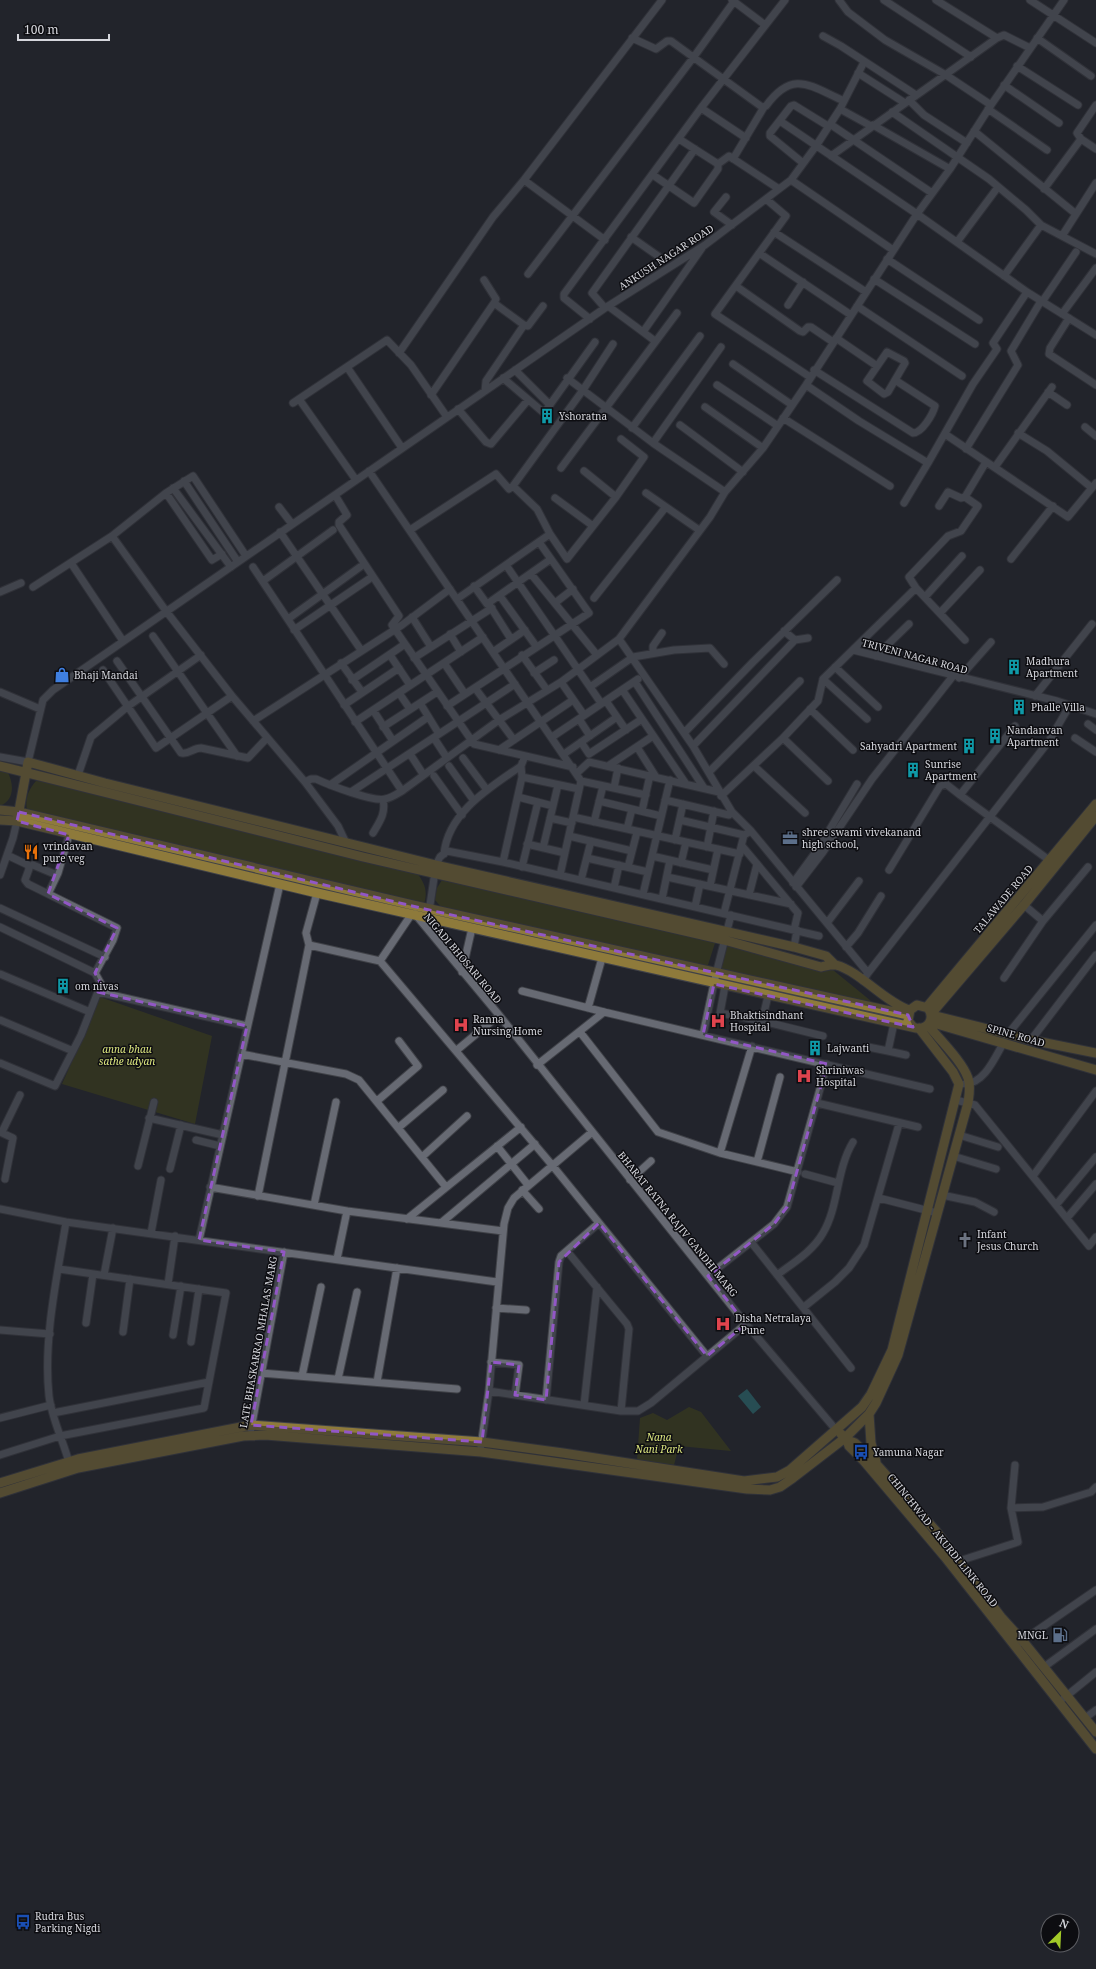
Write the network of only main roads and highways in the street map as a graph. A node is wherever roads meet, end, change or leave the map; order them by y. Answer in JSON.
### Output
{"nodes":[{"id":1,"x":0,"y":766,"type":"edge"},
{"id":2,"x":26,"y":773,"type":"junction"},
{"id":3,"x":1096,"y":804,"type":"edge"},
{"id":4,"x":0,"y":810,"type":"edge"},
{"id":5,"x":19,"y":812,"type":"junction"},
{"id":6,"x":1096,"y":816,"type":"edge"},
{"id":7,"x":0,"y":820,"type":"edge"},
{"id":8,"x":17,"y":821,"type":"junction"},
{"id":9,"x":1053,"y":863,"type":"junction"},
{"id":10,"x":435,"y":869,"type":"junction"},
{"id":11,"x":834,"y":964,"type":"junction"},
{"id":12,"x":909,"y":1013,"type":"junction"},
{"id":13,"x":926,"y":1020,"type":"junction"},
{"id":14,"x":1006,"y":1038,"type":"junction"},
{"id":15,"x":1095,"y":1051,"type":"edge"},
{"id":16,"x":1096,"y":1070,"type":"edge"},
{"id":17,"x":932,"y":1212,"type":"junction"},
{"id":18,"x":869,"y":1414,"type":"junction"},
{"id":19,"x":837,"y":1431,"type":"junction"},
{"id":20,"x":846,"y":1439,"type":"junction"},
{"id":21,"x":876,"y":1464,"type":"junction"},
{"id":22,"x":70,"y":1466,"type":"junction"},
{"id":23,"x":0,"y":1483,"type":"edge"},
{"id":24,"x":0,"y":1493,"type":"edge"},
{"id":25,"x":1096,"y":1732,"type":"edge"},
{"id":26,"x":1096,"y":1749,"type":"edge"}],
"edges":[{"from":1,"to":2,"type":"main road"},
{"from":2,"to":5,"type":"main road"},
{"from":2,"to":10,"type":"main road"},
{"from":2,"to":10,"type":"main road"},
{"from":3,"to":9,"type":"main road","name":"TALAWADE ROAD"},
{"from":4,"to":5,"type":"main road"},
{"from":5,"to":8,"type":"main road"},
{"from":5,"to":12,"type":"main road"},
{"from":6,"to":9,"type":"main road","name":"TALAWADE ROAD"},
{"from":7,"to":8,"type":"main road","name":"SPINE ROAD"},
{"from":8,"to":13,"type":"main road","name":"SPINE ROAD"},
{"from":9,"to":13,"type":"main road","name":"TALAWADE ROAD"},
{"from":9,"to":13,"type":"main road","name":"TALAWADE ROAD"},
{"from":10,"to":11,"type":"main road"},
{"from":10,"to":11,"type":"main road"},
{"from":11,"to":12,"type":"main road"},
{"from":12,"to":13,"type":"main road"},
{"from":12,"to":13,"type":"main road"},
{"from":13,"to":14,"type":"main road","name":"SPINE ROAD"},
{"from":13,"to":17,"type":"main road"},
{"from":13,"to":17,"type":"main road"},
{"from":14,"to":15,"type":"main road","name":"SPINE ROAD"},
{"from":14,"to":16,"type":"main road","name":"SPINE ROAD"},
{"from":17,"to":18,"type":"main road"},
{"from":17,"to":19,"type":"main road"},
{"from":18,"to":20,"type":"main road"},
{"from":18,"to":21,"type":"main road"},
{"from":19,"to":20,"type":"main road"},
{"from":19,"to":22,"type":"main road"},
{"from":20,"to":21,"type":"main road","name":"CHINCHWAD - AKURDI LINK ROAD"},
{"from":20,"to":22,"type":"main road"},
{"from":20,"to":26,"type":"main road","name":"CHINCHWAD - AKURDI LINK ROAD"},
{"from":21,"to":25,"type":"main road","name":"CHINCHWAD - AKURDI LINK ROAD"},
{"from":22,"to":23,"type":"main road"},
{"from":22,"to":24,"type":"main road"}]}
